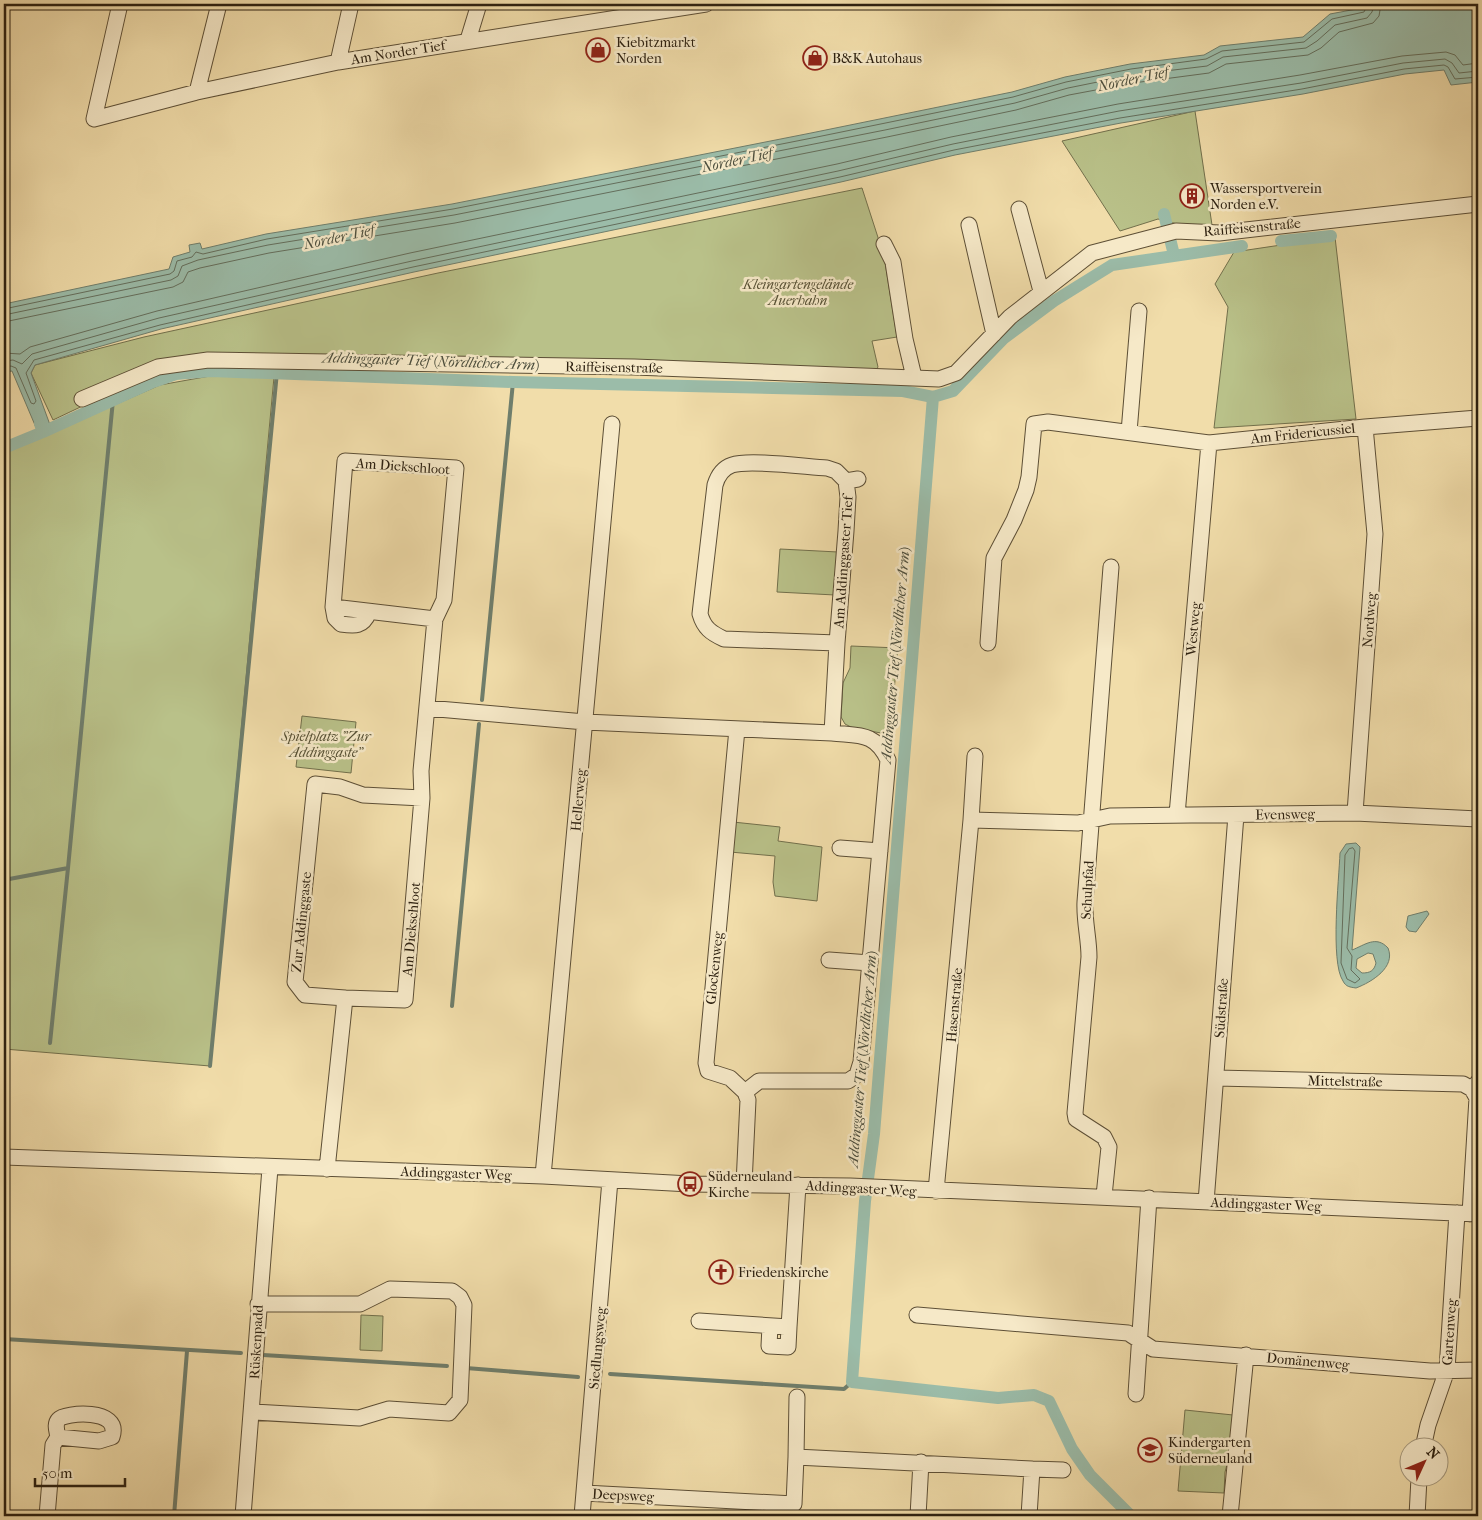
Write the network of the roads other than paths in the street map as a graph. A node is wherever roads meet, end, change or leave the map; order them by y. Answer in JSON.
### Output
{"nodes":[{"id":1,"x":120,"y":4,"type":"edge"},
{"id":2,"x":219,"y":4,"type":"edge"},
{"id":3,"x":351,"y":4,"type":"edge"},
{"id":4,"x":479,"y":4,"type":"edge"},
{"id":5,"x":706,"y":4,"type":"edge"},
{"id":6,"x":468,"y":40,"type":"junction"},
{"id":7,"x":338,"y":62,"type":"junction"},
{"id":8,"x":197,"y":92,"type":"junction"},
{"id":9,"x":1478,"y":204,"type":"edge"},
{"id":10,"x":1019,"y":209,"type":"dead end"},
{"id":11,"x":969,"y":224,"type":"dead end"},
{"id":12,"x":884,"y":244,"type":"dead end"},
{"id":13,"x":1041,"y":292,"type":"junction"},
{"id":14,"x":1140,"y":312,"type":"dead end"},
{"id":15,"x":994,"y":334,"type":"junction"},
{"id":16,"x":914,"y":377,"type":"junction"},
{"id":17,"x":82,"y":399,"type":"dead end"},
{"id":18,"x":1478,"y":418,"type":"edge"},
{"id":19,"x":612,"y":424,"type":"dead end"},
{"id":20,"x":1365,"y":427,"type":"junction"},
{"id":21,"x":1129,"y":432,"type":"junction"},
{"id":22,"x":1209,"y":443,"type":"junction"},
{"id":23,"x":1111,"y":567,"type":"dead end"},
{"id":24,"x":435,"y":619,"type":"junction"},
{"id":25,"x":837,"y":643,"type":"junction"},
{"id":26,"x":988,"y":643,"type":"dead end"},
{"id":27,"x":427,"y":708,"type":"junction"},
{"id":28,"x":585,"y":722,"type":"junction"},
{"id":29,"x":737,"y":729,"type":"junction"},
{"id":30,"x":832,"y":733,"type":"junction"},
{"id":31,"x":975,"y":756,"type":"dead end"},
{"id":32,"x":423,"y":792,"type":"junction"},
{"id":33,"x":1355,"y":814,"type":"junction"},
{"id":34,"x":1177,"y":815,"type":"junction"},
{"id":35,"x":1236,"y":815,"type":"junction"},
{"id":36,"x":1478,"y":819,"type":"edge"},
{"id":37,"x":971,"y":820,"type":"junction"},
{"id":38,"x":1092,"y":820,"type":"junction"},
{"id":39,"x":840,"y":848,"type":"dead end"},
{"id":40,"x":880,"y":850,"type":"junction"},
{"id":41,"x":829,"y":960,"type":"dead end"},
{"id":42,"x":870,"y":963,"type":"junction"},
{"id":43,"x":345,"y":998,"type":"junction"},
{"id":44,"x":1216,"y":1078,"type":"junction"},
{"id":45,"x":1475,"y":1086,"type":"edge"},
{"id":46,"x":745,"y":1092,"type":"junction"},
{"id":47,"x":4,"y":1158,"type":"edge"},
{"id":48,"x":270,"y":1168,"type":"junction"},
{"id":49,"x":327,"y":1169,"type":"junction"},
{"id":50,"x":543,"y":1176,"type":"junction"},
{"id":51,"x":610,"y":1180,"type":"junction"},
{"id":52,"x":744,"y":1184,"type":"junction"},
{"id":53,"x":798,"y":1185,"type":"junction"},
{"id":54,"x":936,"y":1191,"type":"junction"},
{"id":55,"x":1104,"y":1196,"type":"junction"},
{"id":56,"x":1149,"y":1198,"type":"junction"},
{"id":57,"x":1206,"y":1202,"type":"junction"},
{"id":58,"x":1468,"y":1213,"type":"edge"},
{"id":59,"x":258,"y":1304,"type":"junction"},
{"id":60,"x":917,"y":1315,"type":"dead end"},
{"id":61,"x":700,"y":1321,"type":"dead end"},
{"id":62,"x":1140,"y":1342,"type":"junction"},
{"id":63,"x":1246,"y":1355,"type":"junction"},
{"id":64,"x":1447,"y":1370,"type":"junction"},
{"id":65,"x":1478,"y":1370,"type":"edge"},
{"id":66,"x":1136,"y":1394,"type":"dead end"},
{"id":67,"x":797,"y":1397,"type":"dead end"},
{"id":68,"x":252,"y":1412,"type":"junction"},
{"id":69,"x":58,"y":1437,"type":"dead end"},
{"id":70,"x":1425,"y":1438,"type":"edge"},
{"id":71,"x":796,"y":1457,"type":"junction"},
{"id":72,"x":921,"y":1462,"type":"junction"},
{"id":73,"x":1032,"y":1469,"type":"junction"},
{"id":74,"x":1063,"y":1470,"type":"dead end"},
{"id":75,"x":1418,"y":1488,"type":"edge"},
{"id":76,"x":584,"y":1493,"type":"junction"},
{"id":77,"x":47,"y":1516,"type":"edge"},
{"id":78,"x":243,"y":1516,"type":"edge"},
{"id":79,"x":582,"y":1516,"type":"edge"},
{"id":80,"x":918,"y":1516,"type":"edge"},
{"id":81,"x":1029,"y":1516,"type":"edge"},
{"id":82,"x":1230,"y":1516,"type":"edge"},
{"id":83,"x":1417,"y":1516,"type":"edge"}],
"edges":[{"from":1,"to":8,"type":"street","name":"Am Norder Tief"},
{"from":2,"to":8,"type":"street"},
{"from":3,"to":7,"type":"street"},
{"from":4,"to":6,"type":"street"},
{"from":5,"to":6,"type":"street","name":"Am Norder Tief"},
{"from":6,"to":7,"type":"street","name":"Am Norder Tief"},
{"from":7,"to":8,"type":"street","name":"Am Norder Tief"},
{"from":9,"to":13,"type":"street","name":"Raiffeisenstraße"},
{"from":10,"to":13,"type":"street"},
{"from":11,"to":15,"type":"street"},
{"from":12,"to":16,"type":"street"},
{"from":13,"to":15,"type":"street","name":"Raiffeisenstraße"},
{"from":14,"to":21,"type":"street"},
{"from":15,"to":16,"type":"street","name":"Raiffeisenstraße"},
{"from":16,"to":17,"type":"street","name":"Raiffeisenstraße"},
{"from":18,"to":20,"type":"street","name":"Am Fridericussiel"},
{"from":19,"to":28,"type":"street","name":"Hellerweg"},
{"from":20,"to":22,"type":"street","name":"Am Fridericussiel"},
{"from":20,"to":33,"type":"street","name":"Nordweg"},
{"from":21,"to":22,"type":"street","name":"Am Fridericussiel"},
{"from":21,"to":26,"type":"street","name":"Am Fridericussiel"},
{"from":22,"to":34,"type":"street","name":"Westweg"},
{"from":23,"to":38,"type":"street","name":"Schulpfad"},
{"from":24,"to":24,"type":"street","name":"Am Diekschloot"},
{"from":24,"to":27,"type":"street","name":"Am Diekschloot"},
{"from":25,"to":25,"type":"street","name":"Am Addinggaster Tief"},
{"from":25,"to":30,"type":"street","name":"Am Addinggaster Tief"},
{"from":27,"to":28,"type":"street"},
{"from":27,"to":32,"type":"street","name":"Am Diekschloot"},
{"from":28,"to":29,"type":"street"},
{"from":28,"to":50,"type":"street","name":"Hellerweg"},
{"from":29,"to":30,"type":"street"},
{"from":29,"to":46,"type":"street","name":"Glockenweg"},
{"from":30,"to":40,"type":"street"},
{"from":31,"to":37,"type":"street","name":"Hasenstraße"},
{"from":32,"to":43,"type":"street","name":"Am Diekschloot"},
{"from":32,"to":43,"type":"street","name":"Zur Addinggaste"},
{"from":33,"to":35,"type":"street","name":"Evensweg"},
{"from":33,"to":36,"type":"street","name":"Evensweg"},
{"from":34,"to":35,"type":"street","name":"Evensweg"},
{"from":34,"to":38,"type":"street","name":"Evensweg"},
{"from":35,"to":44,"type":"street","name":"Südstraße"},
{"from":37,"to":38,"type":"street"},
{"from":37,"to":54,"type":"street","name":"Hasenstraße"},
{"from":38,"to":55,"type":"street","name":"Schulpfad"},
{"from":39,"to":40,"type":"street"},
{"from":40,"to":42,"type":"street"},
{"from":41,"to":42,"type":"street"},
{"from":42,"to":46,"type":"street"},
{"from":43,"to":49,"type":"street"},
{"from":44,"to":45,"type":"street","name":"Mittelstraße"},
{"from":44,"to":57,"type":"street","name":"Südstraße"},
{"from":45,"to":58,"type":"street","name":"Mittelstraße"},
{"from":46,"to":52,"type":"street"},
{"from":47,"to":48,"type":"street","name":"Addinggaster Weg"},
{"from":48,"to":49,"type":"street","name":"Addinggaster Weg"},
{"from":48,"to":59,"type":"street","name":"Rüskenpadd"},
{"from":49,"to":50,"type":"street","name":"Addinggaster Weg"},
{"from":50,"to":51,"type":"street","name":"Addinggaster Weg"},
{"from":51,"to":52,"type":"street","name":"Addinggaster Weg"},
{"from":51,"to":76,"type":"street","name":"Siedlungsweg"},
{"from":52,"to":53,"type":"street","name":"Addinggaster Weg"},
{"from":53,"to":54,"type":"street","name":"Addinggaster Weg"},
{"from":53,"to":61,"type":"street"},
{"from":54,"to":55,"type":"street","name":"Addinggaster Weg"},
{"from":55,"to":56,"type":"street","name":"Addinggaster Weg"},
{"from":56,"to":57,"type":"street","name":"Addinggaster Weg"},
{"from":56,"to":62,"type":"street"},
{"from":57,"to":58,"type":"street","name":"Addinggaster Weg"},
{"from":58,"to":64,"type":"street","name":"Gartenweg"},
{"from":59,"to":68,"type":"street","name":"Rüskenpadd"},
{"from":59,"to":68,"type":"street"},
{"from":60,"to":62,"type":"street","name":"Domänenweg"},
{"from":62,"to":63,"type":"street","name":"Domänenweg"},
{"from":62,"to":66,"type":"street"},
{"from":63,"to":64,"type":"street","name":"Domänenweg"},
{"from":63,"to":82,"type":"street"},
{"from":64,"to":65,"type":"street","name":"Domänenweg"},
{"from":64,"to":70,"type":"street","name":"Gartenweg"},
{"from":67,"to":71,"type":"street","name":"Deepsweg"},
{"from":68,"to":78,"type":"street","name":"Rüskenpadd"},
{"from":69,"to":77,"type":"street"},
{"from":71,"to":72,"type":"street"},
{"from":71,"to":76,"type":"street","name":"Deepsweg"},
{"from":72,"to":73,"type":"street"},
{"from":72,"to":80,"type":"street"},
{"from":73,"to":74,"type":"street"},
{"from":73,"to":81,"type":"street"},
{"from":75,"to":83,"type":"street"},
{"from":76,"to":79,"type":"street","name":"Siedlungsweg"}]}
